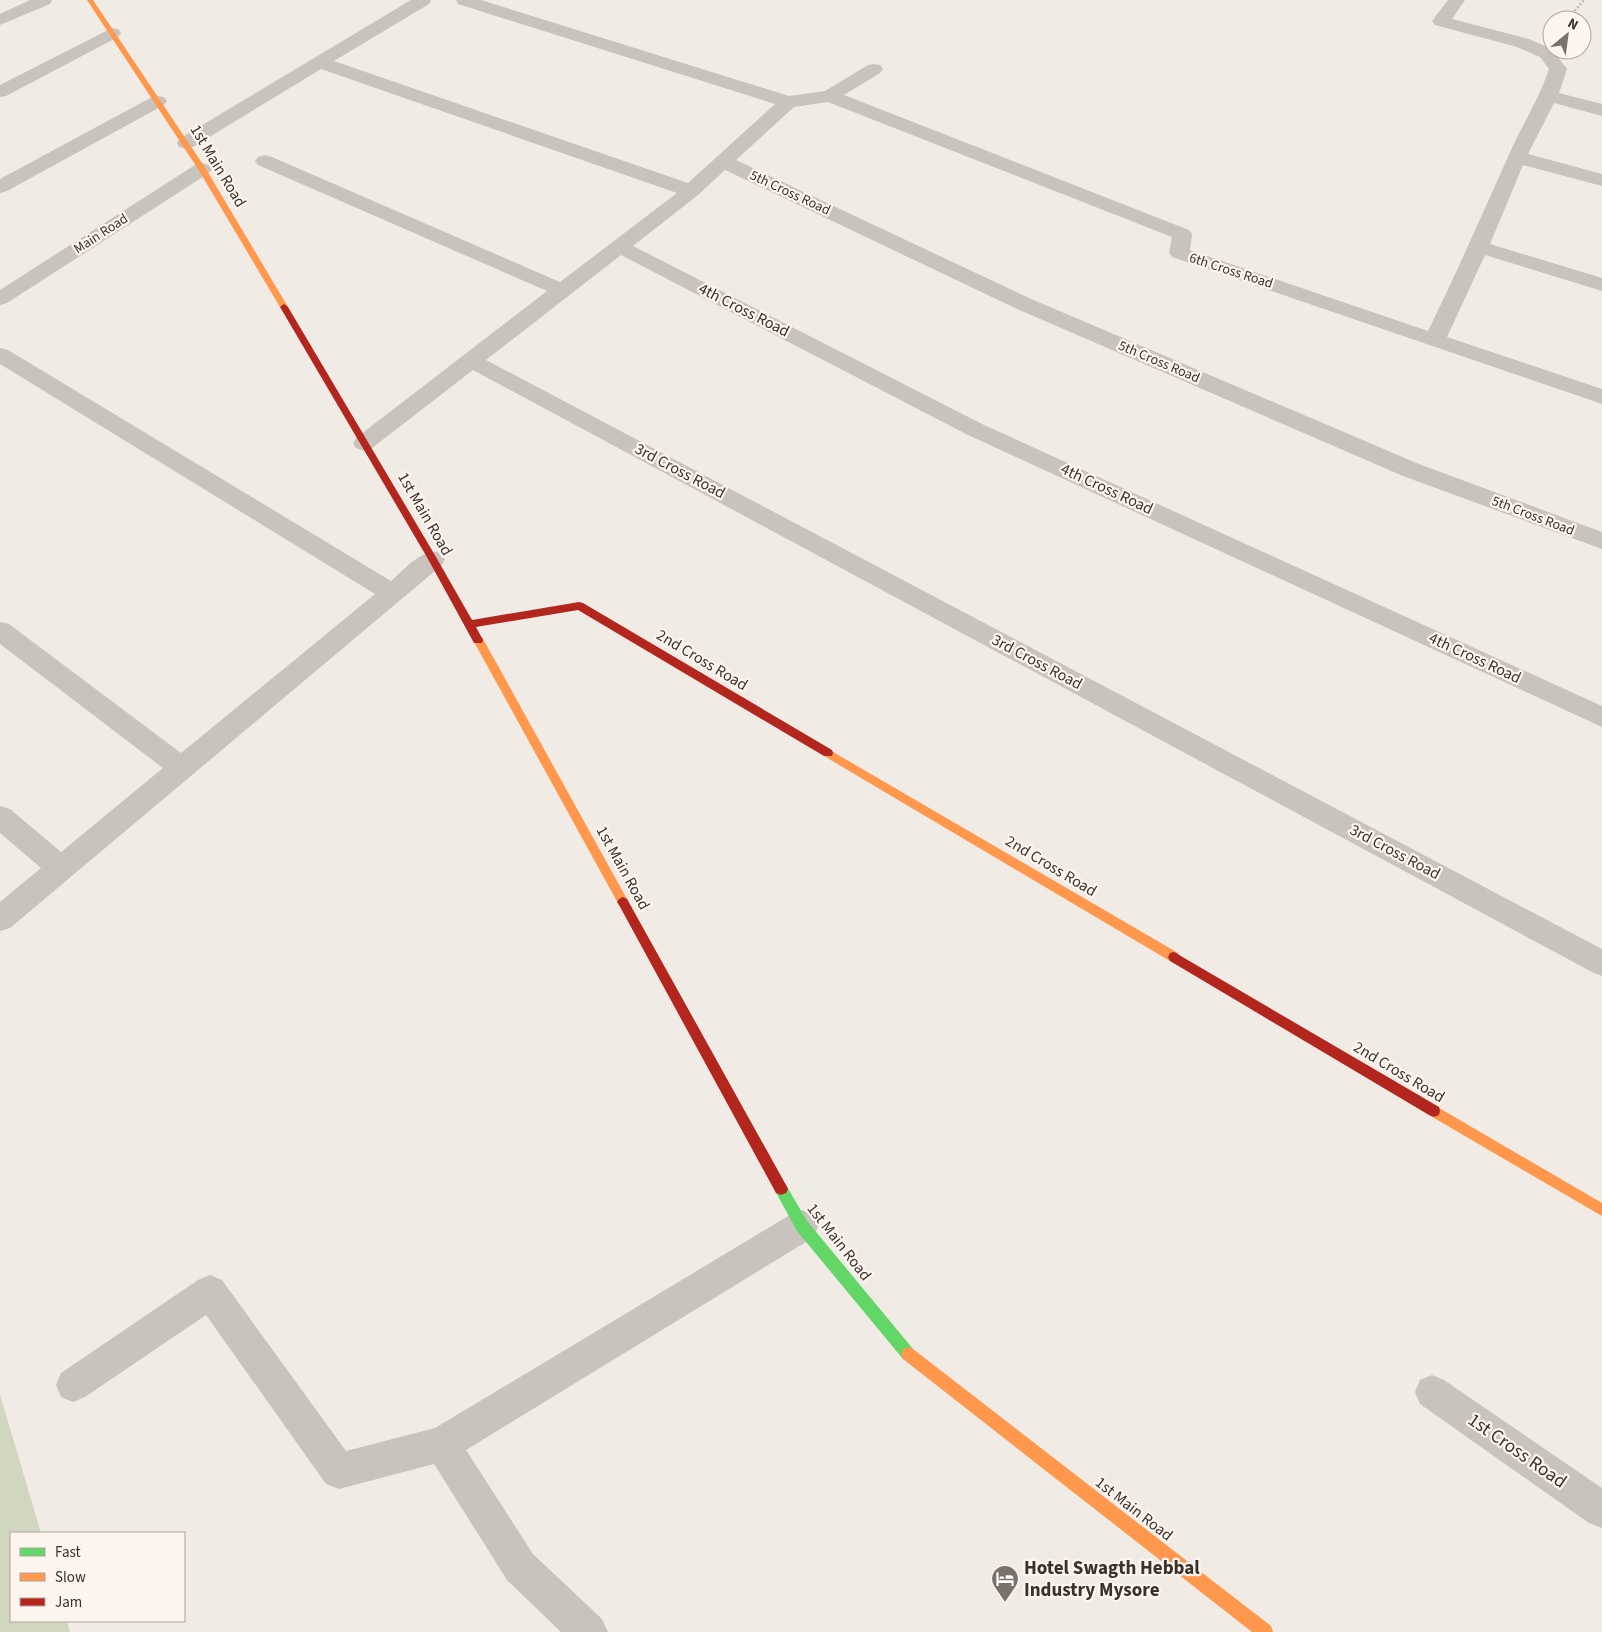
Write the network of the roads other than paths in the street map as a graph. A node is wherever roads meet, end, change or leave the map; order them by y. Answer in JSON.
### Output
{"nodes":[{"id":1,"x":44,"y":0,"type":"edge"},
{"id":2,"x":90,"y":0,"type":"edge"},
{"id":3,"x":423,"y":0,"type":"edge"},
{"id":4,"x":464,"y":0,"type":"edge"},
{"id":5,"x":1457,"y":0,"type":"edge"},
{"id":6,"x":0,"y":20,"type":"edge"},
{"id":7,"x":112,"y":33,"type":"junction"},
{"id":8,"x":321,"y":63,"type":"junction"},
{"id":9,"x":874,"y":69,"type":"dead end"},
{"id":10,"x":0,"y":92,"type":"edge"},
{"id":11,"x":830,"y":96,"type":"junction"},
{"id":12,"x":1549,"y":96,"type":"junction"},
{"id":13,"x":158,"y":101,"type":"junction"},
{"id":14,"x":788,"y":102,"type":"junction"},
{"id":15,"x":1602,"y":110,"type":"edge"},
{"id":16,"x":186,"y":143,"type":"junction"},
{"id":17,"x":1517,"y":157,"type":"junction"},
{"id":18,"x":265,"y":161,"type":"dead end"},
{"id":19,"x":724,"y":162,"type":"junction"},
{"id":20,"x":202,"y":169,"type":"junction"},
{"id":21,"x":1602,"y":180,"type":"edge"},
{"id":22,"x":0,"y":187,"type":"edge"},
{"id":23,"x":691,"y":191,"type":"junction"},
{"id":24,"x":620,"y":246,"type":"junction"},
{"id":25,"x":1479,"y":247,"type":"junction"},
{"id":26,"x":1602,"y":284,"type":"edge"},
{"id":27,"x":562,"y":290,"type":"junction"},
{"id":28,"x":0,"y":299,"type":"edge"},
{"id":29,"x":1435,"y":339,"type":"junction"},
{"id":30,"x":0,"y":355,"type":"edge"},
{"id":31,"x":472,"y":361,"type":"junction"},
{"id":32,"x":1602,"y":397,"type":"edge"},
{"id":33,"x":364,"y":443,"type":"junction"},
{"id":34,"x":1602,"y":542,"type":"edge"},
{"id":35,"x":433,"y":558,"type":"junction"},
{"id":36,"x":392,"y":593,"type":"junction"},
{"id":37,"x":468,"y":624,"type":"junction"},
{"id":38,"x":0,"y":631,"type":"edge"},
{"id":39,"x":1602,"y":717,"type":"edge"},
{"id":40,"x":182,"y":768,"type":"junction"},
{"id":41,"x":0,"y":817,"type":"edge"},
{"id":42,"x":61,"y":868,"type":"junction"},
{"id":43,"x":0,"y":919,"type":"edge"},
{"id":44,"x":1602,"y":963,"type":"edge"},
{"id":45,"x":1602,"y":1210,"type":"edge"},
{"id":46,"x":802,"y":1226,"type":"junction"},
{"id":47,"x":73,"y":1385,"type":"dead end"},
{"id":48,"x":1432,"y":1392,"type":"dead end"},
{"id":49,"x":442,"y":1444,"type":"junction"},
{"id":50,"x":1602,"y":1510,"type":"edge"},
{"id":51,"x":589,"y":1632,"type":"edge"},
{"id":52,"x":1265,"y":1632,"type":"edge"}],
"edges":[{"from":1,"to":6,"type":"street"},
{"from":2,"to":7,"type":"street","name":"1st Main Road"},
{"from":3,"to":8,"type":"street"},
{"from":4,"to":14,"type":"street"},
{"from":5,"to":12,"type":"street"},
{"from":7,"to":10,"type":"street"},
{"from":7,"to":13,"type":"street","name":"1st Main Road"},
{"from":8,"to":16,"type":"street"},
{"from":8,"to":23,"type":"street"},
{"from":9,"to":11,"type":"street"},
{"from":11,"to":14,"type":"street"},
{"from":11,"to":29,"type":"street","name":"6th Cross Road"},
{"from":12,"to":15,"type":"street"},
{"from":12,"to":17,"type":"street"},
{"from":13,"to":16,"type":"street","name":"1st Main Road"},
{"from":13,"to":22,"type":"street"},
{"from":14,"to":19,"type":"street"},
{"from":16,"to":20,"type":"street","name":"1st Main Road"},
{"from":17,"to":21,"type":"street"},
{"from":17,"to":25,"type":"street"},
{"from":18,"to":27,"type":"street"},
{"from":19,"to":23,"type":"street"},
{"from":19,"to":34,"type":"street","name":"5th Cross Road"},
{"from":20,"to":28,"type":"street","name":"Main Road"},
{"from":20,"to":33,"type":"street","name":"1st Main Road"},
{"from":23,"to":24,"type":"street"},
{"from":24,"to":27,"type":"street"},
{"from":24,"to":39,"type":"street","name":"4th Cross Road"},
{"from":25,"to":26,"type":"street"},
{"from":25,"to":29,"type":"street"},
{"from":27,"to":31,"type":"street"},
{"from":29,"to":32,"type":"street","name":"6th Cross Road"},
{"from":30,"to":36,"type":"street"},
{"from":31,"to":33,"type":"street"},
{"from":31,"to":44,"type":"street","name":"3rd Cross Road"},
{"from":33,"to":35,"type":"street","name":"1st Main Road"},
{"from":35,"to":36,"type":"street"},
{"from":35,"to":37,"type":"street","name":"1st Main Road"},
{"from":36,"to":40,"type":"street"},
{"from":37,"to":45,"type":"street","name":"2nd Cross Road"},
{"from":37,"to":46,"type":"street","name":"1st Main Road"},
{"from":38,"to":40,"type":"street"},
{"from":40,"to":42,"type":"street"},
{"from":41,"to":42,"type":"street"},
{"from":42,"to":43,"type":"street"},
{"from":46,"to":49,"type":"street"},
{"from":46,"to":52,"type":"street","name":"1st Main Road"},
{"from":47,"to":49,"type":"street"},
{"from":48,"to":50,"type":"street","name":"1st Cross Road"},
{"from":49,"to":51,"type":"street"}]}
